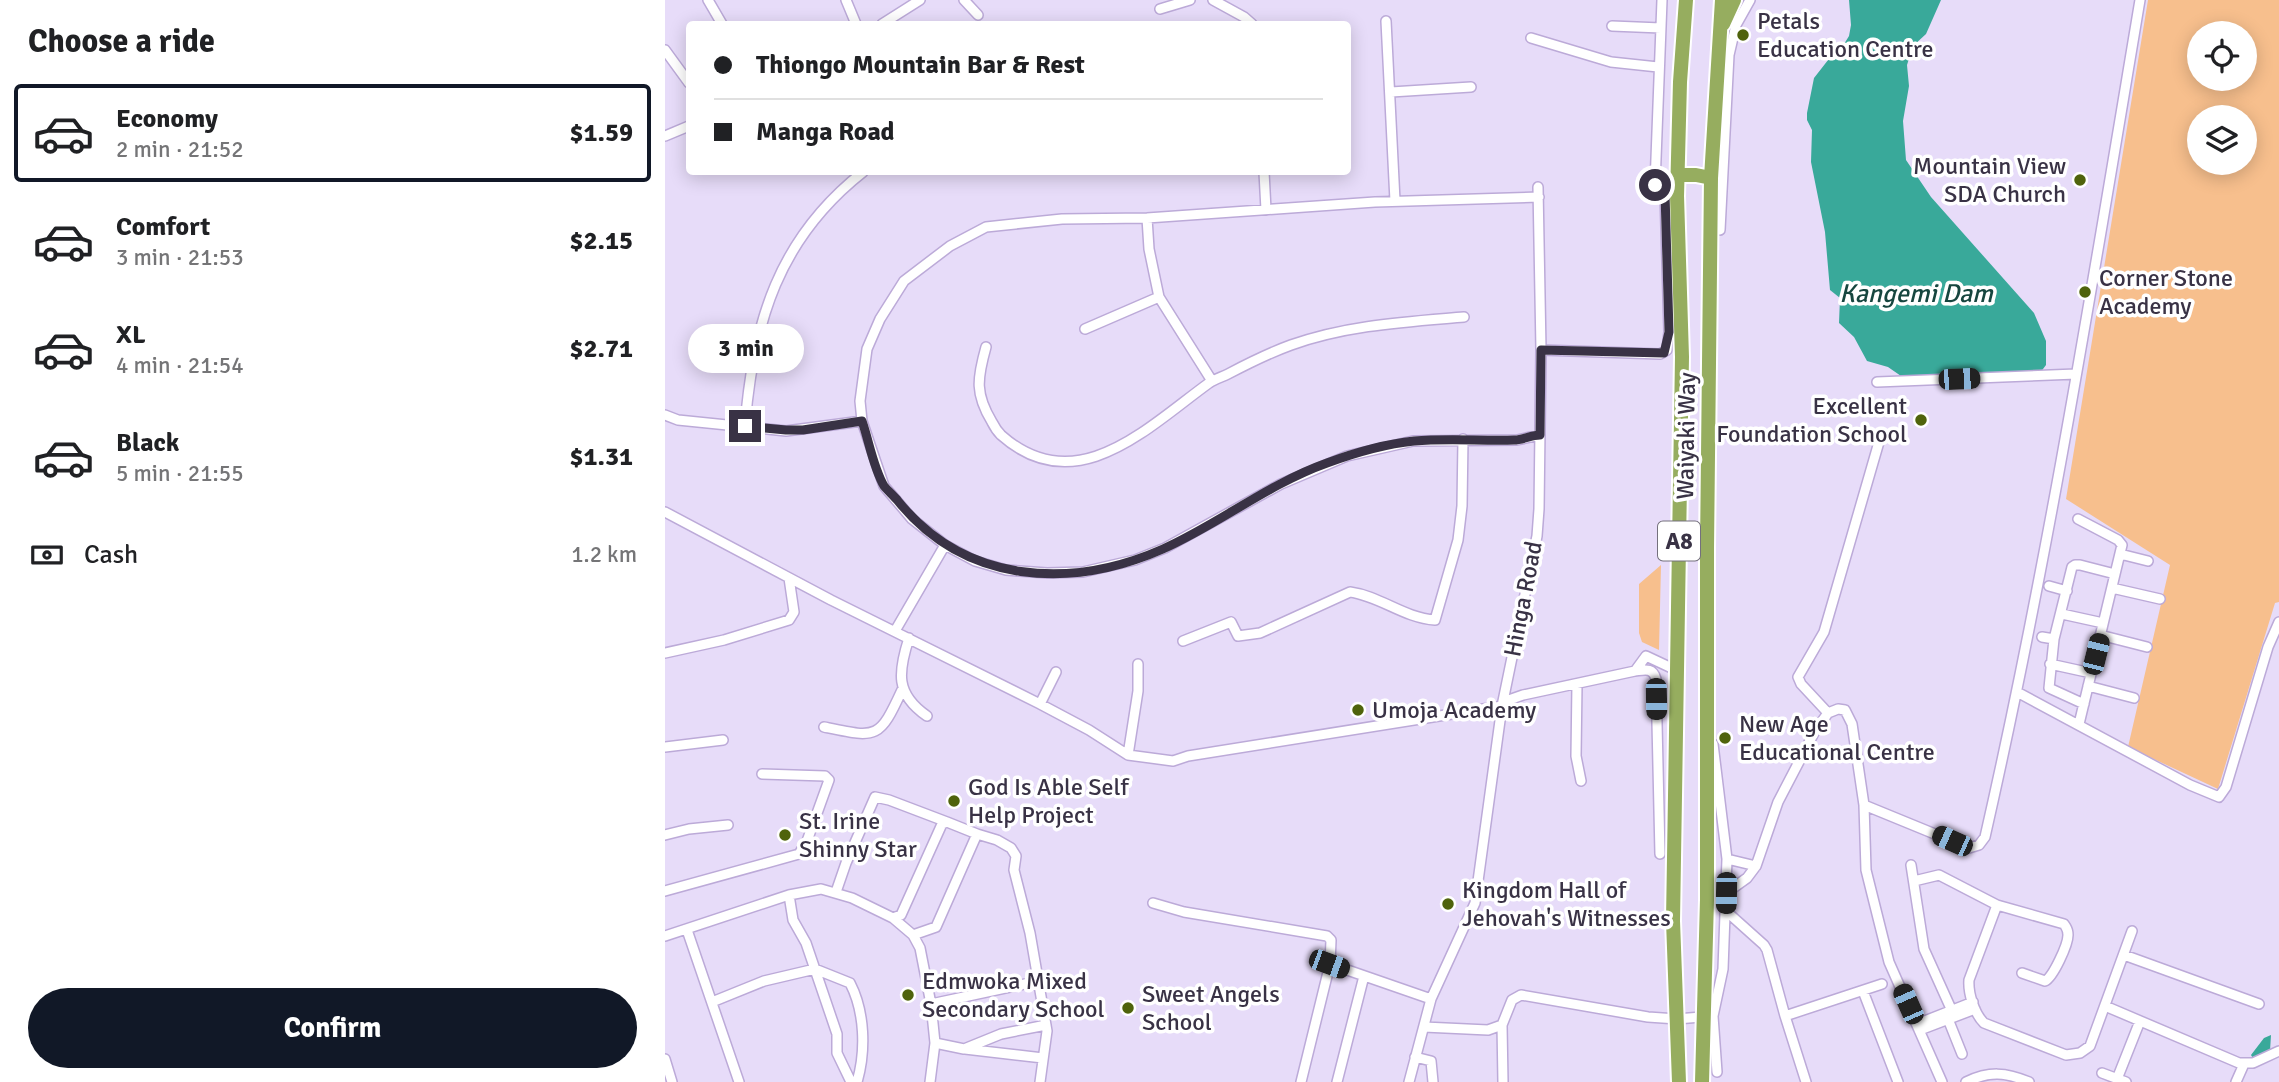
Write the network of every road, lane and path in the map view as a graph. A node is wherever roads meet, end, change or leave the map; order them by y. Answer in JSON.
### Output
{"nodes":[{"id":1,"x":708,"y":0,"type":"edge"},
{"id":2,"x":846,"y":0,"type":"edge"},
{"id":3,"x":920,"y":0,"type":"edge"},
{"id":4,"x":964,"y":0,"type":"edge"},
{"id":5,"x":1190,"y":0,"type":"edge"},
{"id":6,"x":1213,"y":0,"type":"edge"},
{"id":7,"x":1662,"y":0,"type":"edge"},
{"id":8,"x":1686,"y":0,"type":"edge"},
{"id":9,"x":1722,"y":0,"type":"edge"},
{"id":10,"x":1734,"y":0,"type":"edge"},
{"id":11,"x":1749,"y":0,"type":"edge"},
{"id":12,"x":2140,"y":0,"type":"edge"},
{"id":13,"x":1160,"y":9,"type":"dead end"},
{"id":14,"x":978,"y":15,"type":"dead end"},
{"id":15,"x":720,"y":21,"type":"edge"},
{"id":16,"x":855,"y":21,"type":"edge"},
{"id":17,"x":887,"y":21,"type":"edge"},
{"id":18,"x":1249,"y":21,"type":"edge"},
{"id":19,"x":1386,"y":21,"type":"dead end"},
{"id":20,"x":1612,"y":26,"type":"dead end"},
{"id":21,"x":1661,"y":28,"type":"junction"},
{"id":22,"x":1720,"y":31,"type":"junction"},
{"id":23,"x":1531,"y":38,"type":"dead end"},
{"id":24,"x":665,"y":50,"type":"edge"},
{"id":25,"x":1658,"y":67,"type":"junction"},
{"id":26,"x":686,"y":79,"type":"edge"},
{"id":27,"x":1471,"y":87,"type":"dead end"},
{"id":28,"x":1391,"y":92,"type":"junction"},
{"id":29,"x":686,"y":127,"type":"edge"},
{"id":30,"x":665,"y":136,"type":"edge"},
{"id":31,"x":859,"y":175,"type":"edge"},
{"id":32,"x":1264,"y":175,"type":"edge"},
{"id":33,"x":1678,"y":175,"type":"junction"},
{"id":34,"x":1711,"y":178,"type":"junction"},
{"id":35,"x":1538,"y":187,"type":"dead end"},
{"id":36,"x":1671,"y":195,"type":"junction"},
{"id":37,"x":1539,"y":197,"type":"junction"},
{"id":38,"x":1395,"y":201,"type":"junction"},
{"id":39,"x":1265,"y":211,"type":"junction"},
{"id":40,"x":1147,"y":218,"type":"junction"},
{"id":41,"x":1720,"y":230,"type":"dead end"},
{"id":42,"x":1160,"y":297,"type":"junction"},
{"id":43,"x":1464,"y":317,"type":"dead end"},
{"id":44,"x":1086,"y":329,"type":"dead end"},
{"id":45,"x":1675,"y":332,"type":"junction"},
{"id":46,"x":986,"y":347,"type":"dead end"},
{"id":47,"x":1541,"y":350,"type":"junction"},
{"id":48,"x":2076,"y":374,"type":"junction"},
{"id":49,"x":1212,"y":381,"type":"junction"},
{"id":50,"x":1877,"y":382,"type":"dead end"},
{"id":51,"x":665,"y":415,"type":"edge"},
{"id":52,"x":862,"y":421,"type":"junction"},
{"id":53,"x":745,"y":426,"type":"junction"},
{"id":54,"x":1540,"y":435,"type":"junction"},
{"id":55,"x":1463,"y":439,"type":"junction"},
{"id":56,"x":1878,"y":442,"type":"dead end"},
{"id":57,"x":665,"y":512,"type":"edge"},
{"id":58,"x":2078,"y":519,"type":"dead end"},
{"id":59,"x":945,"y":545,"type":"junction"},
{"id":60,"x":2120,"y":554,"type":"junction"},
{"id":61,"x":2148,"y":561,"type":"dead end"},
{"id":62,"x":2115,"y":574,"type":"junction"},
{"id":63,"x":789,"y":578,"type":"junction"},
{"id":64,"x":2049,"y":586,"type":"dead end"},
{"id":65,"x":2112,"y":588,"type":"junction"},
{"id":66,"x":2067,"y":591,"type":"junction"},
{"id":67,"x":2160,"y":599,"type":"dead end"},
{"id":68,"x":2062,"y":614,"type":"junction"},
{"id":69,"x":2279,"y":622,"type":"edge"},
{"id":70,"x":2103,"y":623,"type":"junction"},
{"id":71,"x":895,"y":631,"type":"junction"},
{"id":72,"x":2101,"y":635,"type":"junction"},
{"id":73,"x":2042,"y":637,"type":"dead end"},
{"id":74,"x":909,"y":638,"type":"junction"},
{"id":75,"x":2054,"y":639,"type":"junction"},
{"id":76,"x":1183,"y":641,"type":"dead end"},
{"id":77,"x":2147,"y":647,"type":"dead end"},
{"id":78,"x":665,"y":653,"type":"edge"},
{"id":79,"x":1138,"y":664,"type":"dead end"},
{"id":80,"x":2050,"y":664,"type":"junction"},
{"id":81,"x":1635,"y":671,"type":"junction"},
{"id":82,"x":1678,"y":671,"type":"junction"},
{"id":83,"x":1056,"y":672,"type":"dead end"},
{"id":84,"x":1653,"y":672,"type":"junction"},
{"id":85,"x":2091,"y":673,"type":"junction"},
{"id":86,"x":1577,"y":684,"type":"junction"},
{"id":87,"x":2088,"y":686,"type":"junction"},
{"id":88,"x":902,"y":690,"type":"junction"},
{"id":89,"x":2017,"y":692,"type":"junction"},
{"id":90,"x":2134,"y":698,"type":"dead end"},
{"id":91,"x":1709,"y":702,"type":"junction"},
{"id":92,"x":1040,"y":704,"type":"junction"},
{"id":93,"x":1503,"y":704,"type":"junction"},
{"id":94,"x":2084,"y":704,"type":"junction"},
{"id":95,"x":1828,"y":713,"type":"junction"},
{"id":96,"x":927,"y":716,"type":"dead end"},
{"id":97,"x":2079,"y":724,"type":"junction"},
{"id":98,"x":824,"y":727,"type":"dead end"},
{"id":99,"x":723,"y":740,"type":"dead end"},
{"id":100,"x":665,"y":747,"type":"edge"},
{"id":101,"x":1128,"y":755,"type":"junction"},
{"id":102,"x":762,"y":774,"type":"dead end"},
{"id":103,"x":1581,"y":781,"type":"dead end"},
{"id":104,"x":1864,"y":805,"type":"junction"},
{"id":105,"x":947,"y":822,"type":"junction"},
{"id":106,"x":729,"y":825,"type":"dead end"},
{"id":107,"x":977,"y":834,"type":"junction"},
{"id":108,"x":665,"y":835,"type":"edge"},
{"id":109,"x":1660,"y":854,"type":"dead end"},
{"id":110,"x":1727,"y":859,"type":"junction"},
{"id":111,"x":1911,"y":865,"type":"dead end"},
{"id":112,"x":1756,"y":866,"type":"junction"},
{"id":113,"x":1914,"y":881,"type":"junction"},
{"id":114,"x":665,"y":891,"type":"edge"},
{"id":115,"x":836,"y":892,"type":"junction"},
{"id":116,"x":1726,"y":893,"type":"junction"},
{"id":117,"x":789,"y":895,"type":"junction"},
{"id":118,"x":1153,"y":903,"type":"dead end"},
{"id":119,"x":1997,"y":905,"type":"junction"},
{"id":120,"x":1726,"y":911,"type":"junction"},
{"id":121,"x":893,"y":918,"type":"junction"},
{"id":122,"x":687,"y":930,"type":"junction"},
{"id":123,"x":2132,"y":931,"type":"dead end"},
{"id":124,"x":913,"y":935,"type":"junction"},
{"id":125,"x":665,"y":936,"type":"edge"},
{"id":126,"x":2124,"y":955,"type":"junction"},
{"id":127,"x":1329,"y":964,"type":"junction"},
{"id":128,"x":815,"y":968,"type":"junction"},
{"id":129,"x":2022,"y":973,"type":"dead end"},
{"id":130,"x":1364,"y":976,"type":"junction"},
{"id":131,"x":1039,"y":981,"type":"junction"},
{"id":132,"x":1882,"y":984,"type":"dead end"},
{"id":133,"x":1863,"y":991,"type":"junction"},
{"id":134,"x":1431,"y":999,"type":"junction"},
{"id":135,"x":712,"y":1002,"type":"junction"},
{"id":136,"x":932,"y":1004,"type":"junction"},
{"id":137,"x":2259,"y":1004,"type":"dead end"},
{"id":138,"x":1974,"y":1005,"type":"junction"},
{"id":139,"x":2105,"y":1006,"type":"junction"},
{"id":140,"x":1950,"y":1015,"type":"junction"},
{"id":141,"x":1785,"y":1016,"type":"junction"},
{"id":142,"x":1708,"y":1017,"type":"junction"},
{"id":143,"x":1677,"y":1019,"type":"junction"},
{"id":144,"x":2140,"y":1021,"type":"junction"},
{"id":145,"x":1046,"y":1025,"type":"junction"},
{"id":146,"x":1502,"y":1025,"type":"junction"},
{"id":147,"x":1424,"y":1027,"type":"junction"},
{"id":148,"x":1918,"y":1028,"type":"junction"},
{"id":149,"x":935,"y":1043,"type":"junction"},
{"id":150,"x":964,"y":1049,"type":"junction"},
{"id":151,"x":2279,"y":1051,"type":"edge"},
{"id":152,"x":1962,"y":1054,"type":"dead end"},
{"id":153,"x":1043,"y":1058,"type":"junction"},
{"id":154,"x":1415,"y":1058,"type":"junction"},
{"id":155,"x":665,"y":1059,"type":"edge"},
{"id":156,"x":2243,"y":1064,"type":"junction"},
{"id":157,"x":2102,"y":1073,"type":"dead end"},
{"id":158,"x":1702,"y":1077,"type":"edge"},
{"id":159,"x":1719,"y":1077,"type":"edge"},
{"id":160,"x":2122,"y":1080,"type":"edge"},
{"id":161,"x":672,"y":1082,"type":"edge"},
{"id":162,"x":739,"y":1082,"type":"edge"},
{"id":163,"x":854,"y":1082,"type":"edge"},
{"id":164,"x":930,"y":1082,"type":"edge"},
{"id":165,"x":1040,"y":1082,"type":"edge"},
{"id":166,"x":1301,"y":1082,"type":"edge"},
{"id":167,"x":1337,"y":1082,"type":"edge"},
{"id":168,"x":1409,"y":1082,"type":"edge"},
{"id":169,"x":1433,"y":1082,"type":"edge"},
{"id":170,"x":1503,"y":1082,"type":"edge"},
{"id":171,"x":1679,"y":1082,"type":"edge"},
{"id":172,"x":1807,"y":1082,"type":"edge"},
{"id":173,"x":1898,"y":1082,"type":"edge"},
{"id":174,"x":1943,"y":1082,"type":"edge"},
{"id":175,"x":1966,"y":1082,"type":"edge"},
{"id":176,"x":2029,"y":1082,"type":"edge"},
{"id":177,"x":2236,"y":1082,"type":"edge"}],
"edges":[{"from":1,"to":15,"type":"street"},
{"from":2,"to":16,"type":"street"},
{"from":3,"to":17,"type":"street"},
{"from":4,"to":14,"type":"street"},
{"from":5,"to":13,"type":"street"},
{"from":6,"to":18,"type":"street"},
{"from":7,"to":21,"type":"street"},
{"from":8,"to":33,"type":"highway","name":"Waiyaki Way","number":"A8"},
{"from":9,"to":22,"type":"highway","name":"Waiyaki Way","number":"A8"},
{"from":10,"to":22,"type":"highway"},
{"from":11,"to":41,"type":"street"},
{"from":12,"to":48,"type":"street"},
{"from":19,"to":28,"type":"street"},
{"from":20,"to":21,"type":"street"},
{"from":21,"to":25,"type":"street"},
{"from":22,"to":34,"type":"highway","name":"Waiyaki Way","number":"A8"},
{"from":23,"to":25,"type":"street"},
{"from":24,"to":26,"type":"street"},
{"from":25,"to":36,"type":"street"},
{"from":27,"to":28,"type":"street"},
{"from":28,"to":38,"type":"street"},
{"from":29,"to":30,"type":"street"},
{"from":31,"to":53,"type":"street"},
{"from":32,"to":39,"type":"street"},
{"from":33,"to":34,"type":"highway"},
{"from":33,"to":36,"type":"highway","name":"Waiyaki Way","number":"A8"},
{"from":34,"to":91,"type":"highway","name":"Waiyaki Way","number":"A8"},
{"from":35,"to":37,"type":"street","name":"Hinga Road"},
{"from":36,"to":45,"type":"highway","name":"Waiyaki Way","number":"A8"},
{"from":37,"to":38,"type":"street"},
{"from":37,"to":47,"type":"street","name":"Hinga Road"},
{"from":38,"to":39,"type":"street"},
{"from":39,"to":40,"type":"street"},
{"from":40,"to":42,"type":"street"},
{"from":40,"to":52,"type":"street"},
{"from":42,"to":44,"type":"street"},
{"from":42,"to":49,"type":"street"},
{"from":43,"to":49,"type":"street"},
{"from":45,"to":47,"type":"street"},
{"from":45,"to":82,"type":"highway","name":"Waiyaki Way","number":"A8"},
{"from":46,"to":49,"type":"street"},
{"from":47,"to":54,"type":"street","name":"Hinga Road"},
{"from":48,"to":50,"type":"street"},
{"from":48,"to":89,"type":"street"},
{"from":51,"to":53,"type":"street"},
{"from":52,"to":53,"type":"street"},
{"from":52,"to":59,"type":"street"},
{"from":54,"to":55,"type":"street"},
{"from":54,"to":93,"type":"street","name":"Hinga Road"},
{"from":55,"to":59,"type":"street"},
{"from":55,"to":76,"type":"street"},
{"from":56,"to":95,"type":"street"},
{"from":57,"to":63,"type":"street"},
{"from":58,"to":60,"type":"street"},
{"from":59,"to":71,"type":"street"},
{"from":60,"to":61,"type":"street"},
{"from":60,"to":62,"type":"street"},
{"from":62,"to":65,"type":"street"},
{"from":62,"to":66,"type":"street"},
{"from":63,"to":71,"type":"street"},
{"from":63,"to":78,"type":"street"},
{"from":64,"to":66,"type":"street"},
{"from":65,"to":67,"type":"street"},
{"from":65,"to":70,"type":"street"},
{"from":66,"to":68,"type":"street"},
{"from":68,"to":70,"type":"street"},
{"from":68,"to":75,"type":"street"},
{"from":69,"to":97,"type":"street"},
{"from":70,"to":72,"type":"street"},
{"from":71,"to":74,"type":"street"},
{"from":72,"to":77,"type":"street"},
{"from":72,"to":85,"type":"street"},
{"from":73,"to":75,"type":"street"},
{"from":74,"to":88,"type":"street"},
{"from":74,"to":92,"type":"street"},
{"from":75,"to":80,"type":"street"},
{"from":79,"to":101,"type":"street"},
{"from":80,"to":85,"type":"street"},
{"from":80,"to":94,"type":"street"},
{"from":81,"to":82,"type":"street"},
{"from":81,"to":84,"type":"street"},
{"from":81,"to":86,"type":"street"},
{"from":82,"to":84,"type":"street"},
{"from":82,"to":143,"type":"highway","name":"Waiyaki Way","number":"A8"},
{"from":83,"to":92,"type":"street"},
{"from":84,"to":109,"type":"street"},
{"from":85,"to":87,"type":"street"},
{"from":86,"to":93,"type":"street"},
{"from":86,"to":103,"type":"street"},
{"from":87,"to":90,"type":"street"},
{"from":87,"to":94,"type":"street"},
{"from":88,"to":96,"type":"street"},
{"from":88,"to":98,"type":"street"},
{"from":89,"to":97,"type":"street"},
{"from":89,"to":104,"type":"street"},
{"from":91,"to":110,"type":"street"},
{"from":91,"to":142,"type":"highway","name":"Waiyaki Way","number":"A8"},
{"from":92,"to":101,"type":"street"},
{"from":93,"to":101,"type":"street"},
{"from":93,"to":134,"type":"street","name":"Hinga Road"},
{"from":94,"to":97,"type":"street"},
{"from":95,"to":104,"type":"street"},
{"from":95,"to":112,"type":"street"},
{"from":99,"to":100,"type":"street"},
{"from":102,"to":114,"type":"street"},
{"from":104,"to":148,"type":"street"},
{"from":105,"to":107,"type":"street"},
{"from":105,"to":115,"type":"street"},
{"from":105,"to":121,"type":"street"},
{"from":106,"to":108,"type":"street"},
{"from":107,"to":124,"type":"street"},
{"from":107,"to":131,"type":"street"},
{"from":110,"to":112,"type":"street"},
{"from":110,"to":116,"type":"street"},
{"from":111,"to":113,"type":"street"},
{"from":112,"to":116,"type":"street"},
{"from":113,"to":119,"type":"street"},
{"from":113,"to":140,"type":"street"},
{"from":115,"to":117,"type":"street"},
{"from":115,"to":121,"type":"street"},
{"from":116,"to":120,"type":"street"},
{"from":117,"to":122,"type":"street"},
{"from":117,"to":128,"type":"street"},
{"from":118,"to":127,"type":"street"},
{"from":119,"to":129,"type":"street"},
{"from":119,"to":138,"type":"street"},
{"from":120,"to":141,"type":"street"},
{"from":120,"to":142,"type":"street"},
{"from":121,"to":124,"type":"street"},
{"from":122,"to":125,"type":"street"},
{"from":122,"to":135,"type":"street"},
{"from":123,"to":126,"type":"street"},
{"from":124,"to":136,"type":"street"},
{"from":126,"to":137,"type":"street"},
{"from":126,"to":139,"type":"street"},
{"from":127,"to":130,"type":"street"},
{"from":127,"to":166,"type":"street"},
{"from":128,"to":135,"type":"street"},
{"from":128,"to":163,"type":"street"},
{"from":128,"to":163,"type":"street"},
{"from":130,"to":134,"type":"street"},
{"from":130,"to":167,"type":"street"},
{"from":131,"to":136,"type":"street"},
{"from":131,"to":145,"type":"street"},
{"from":132,"to":133,"type":"street"},
{"from":133,"to":141,"type":"street"},
{"from":133,"to":173,"type":"street"},
{"from":134,"to":147,"type":"street","name":"Hinga Road"},
{"from":135,"to":162,"type":"street"},
{"from":136,"to":149,"type":"street"},
{"from":138,"to":139,"type":"street"},
{"from":138,"to":140,"type":"street"},
{"from":139,"to":144,"type":"street"},
{"from":140,"to":148,"type":"street"},
{"from":140,"to":152,"type":"street"},
{"from":141,"to":172,"type":"street"},
{"from":142,"to":143,"type":"street"},
{"from":142,"to":158,"type":"highway","name":"Waiyaki Way","number":"A8"},
{"from":142,"to":159,"type":"street"},
{"from":143,"to":146,"type":"street"},
{"from":143,"to":171,"type":"highway","name":"Waiyaki Way","number":"A8"},
{"from":144,"to":156,"type":"street"},
{"from":144,"to":160,"type":"street"},
{"from":145,"to":150,"type":"street"},
{"from":145,"to":153,"type":"street"},
{"from":146,"to":147,"type":"street"},
{"from":146,"to":170,"type":"street"},
{"from":147,"to":154,"type":"street","name":"Hinga Road"},
{"from":148,"to":174,"type":"street"},
{"from":149,"to":150,"type":"street"},
{"from":149,"to":164,"type":"street"},
{"from":150,"to":153,"type":"street"},
{"from":151,"to":156,"type":"street"},
{"from":153,"to":165,"type":"street"},
{"from":154,"to":168,"type":"street","name":"Hinga Road"},
{"from":154,"to":169,"type":"street"},
{"from":155,"to":161,"type":"street"},
{"from":156,"to":177,"type":"street"},
{"from":157,"to":160,"type":"street"},
{"from":158,"to":159,"type":"street"},
{"from":175,"to":176,"type":"street"}]}
